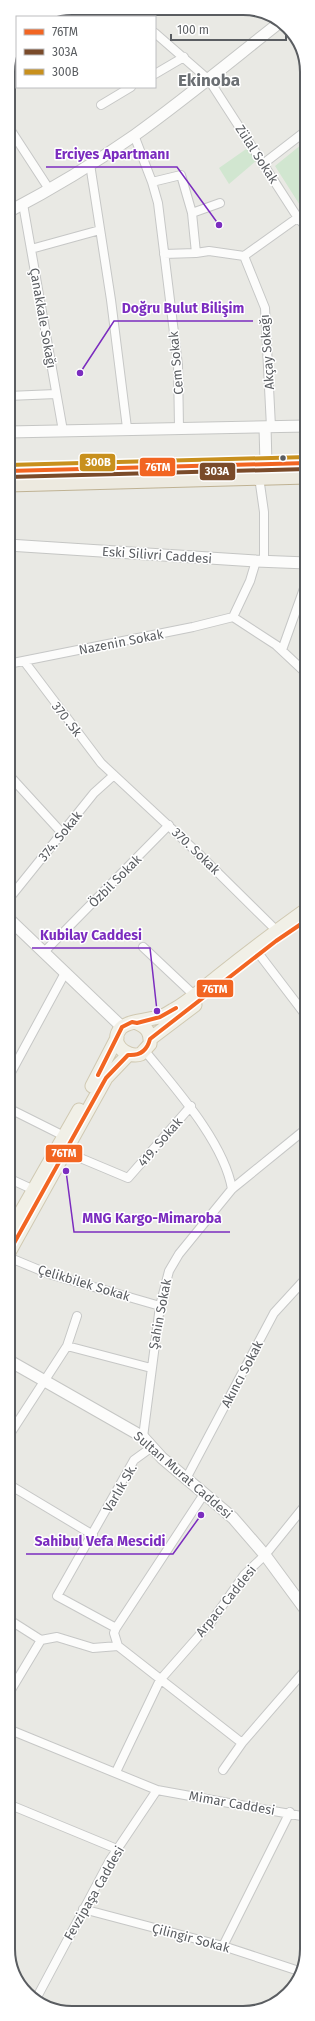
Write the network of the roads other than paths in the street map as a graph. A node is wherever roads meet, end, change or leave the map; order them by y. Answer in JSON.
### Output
{"nodes":[{"id":1,"x":276,"y":26,"type":"edge"},
{"id":2,"x":156,"y":34,"type":"edge"},
{"id":3,"x":184,"y":57,"type":"junction"},
{"id":4,"x":156,"y":73,"type":"edge"},
{"id":5,"x":209,"y":80,"type":"junction"},
{"id":6,"x":129,"y":88,"type":"edge"},
{"id":7,"x":101,"y":105,"type":"dead end"},
{"id":8,"x":134,"y":135,"type":"junction"},
{"id":9,"x":300,"y":135,"type":"edge"},
{"id":10,"x":15,"y":137,"type":"edge"},
{"id":11,"x":90,"y":164,"type":"junction"},
{"id":12,"x":263,"y":164,"type":"junction"},
{"id":13,"x":152,"y":182,"type":"junction"},
{"id":14,"x":49,"y":190,"type":"junction"},
{"id":15,"x":220,"y":203,"type":"dead end"},
{"id":16,"x":23,"y":204,"type":"junction"},
{"id":17,"x":15,"y":208,"type":"edge"},
{"id":18,"x":192,"y":213,"type":"junction"},
{"id":19,"x":298,"y":218,"type":"joint"},
{"id":20,"x":100,"y":230,"type":"junction"},
{"id":21,"x":32,"y":249,"type":"junction"},
{"id":22,"x":196,"y":253,"type":"junction"},
{"id":23,"x":164,"y":254,"type":"junction"},
{"id":24,"x":244,"y":256,"type":"junction"},
{"id":25,"x":56,"y":394,"type":"junction"},
{"id":26,"x":15,"y":396,"type":"edge"},
{"id":27,"x":300,"y":426,"type":"edge"},
{"id":28,"x":268,"y":427,"type":"junction"},
{"id":29,"x":127,"y":428,"type":"junction"},
{"id":30,"x":180,"y":428,"type":"junction"},
{"id":31,"x":63,"y":431,"type":"junction"},
{"id":32,"x":15,"y":432,"type":"edge"},
{"id":33,"x":300,"y":463,"type":"edge"},
{"id":34,"x":266,"y":464,"type":"junction"},
{"id":35,"x":15,"y":471,"type":"edge"},
{"id":36,"x":300,"y":476,"type":"edge"},
{"id":37,"x":258,"y":477,"type":"junction"},
{"id":38,"x":15,"y":484,"type":"edge"},
{"id":39,"x":15,"y":545,"type":"edge"},
{"id":40,"x":260,"y":562,"type":"junction"},
{"id":41,"x":300,"y":563,"type":"edge"},
{"id":42,"x":300,"y":600,"type":"edge"},
{"id":43,"x":233,"y":617,"type":"junction"},
{"id":44,"x":282,"y":650,"type":"junction"},
{"id":45,"x":24,"y":661,"type":"junction"},
{"id":46,"x":15,"y":663,"type":"edge"},
{"id":47,"x":300,"y":667,"type":"edge"},
{"id":48,"x":114,"y":775,"type":"junction"},
{"id":49,"x":15,"y":782,"type":"edge"},
{"id":50,"x":169,"y":825,"type":"junction"},
{"id":51,"x":62,"y":833,"type":"junction"},
{"id":52,"x":15,"y":891,"type":"edge"},
{"id":53,"x":300,"y":914,"type":"edge"},
{"id":54,"x":15,"y":925,"type":"edge"},
{"id":55,"x":300,"y":925,"type":"edge"},
{"id":56,"x":276,"y":930,"type":"junction"},
{"id":57,"x":143,"y":947,"type":"dead end"},
{"id":58,"x":43,"y":953,"type":"junction"},
{"id":59,"x":259,"y":954,"type":"junction"},
{"id":60,"x":64,"y":973,"type":"junction"},
{"id":61,"x":194,"y":995,"type":"junction"},
{"id":62,"x":300,"y":1008,"type":"edge"},
{"id":63,"x":137,"y":1023,"type":"junction"},
{"id":64,"x":120,"y":1032,"type":"junction"},
{"id":65,"x":147,"y":1045,"type":"junction"},
{"id":66,"x":128,"y":1055,"type":"junction"},
{"id":67,"x":15,"y":1065,"type":"edge"},
{"id":68,"x":191,"y":1106,"type":"junction"},
{"id":69,"x":15,"y":1112,"type":"edge"},
{"id":70,"x":300,"y":1134,"type":"edge"},
{"id":71,"x":64,"y":1136,"type":"junction"},
{"id":72,"x":66,"y":1152,"type":"junction"},
{"id":73,"x":15,"y":1181,"type":"edge"},
{"id":74,"x":232,"y":1189,"type":"junction"},
{"id":75,"x":34,"y":1190,"type":"junction"},
{"id":76,"x":15,"y":1223,"type":"edge"},
{"id":77,"x":15,"y":1243,"type":"edge"},
{"id":78,"x":15,"y":1259,"type":"edge"},
{"id":79,"x":300,"y":1285,"type":"edge"},
{"id":80,"x":160,"y":1306,"type":"junction"},
{"id":81,"x":77,"y":1316,"type":"dead end"},
{"id":82,"x":67,"y":1346,"type":"junction"},
{"id":83,"x":15,"y":1364,"type":"edge"},
{"id":84,"x":151,"y":1368,"type":"junction"},
{"id":85,"x":43,"y":1380,"type":"junction"},
{"id":86,"x":15,"y":1426,"type":"edge"},
{"id":87,"x":142,"y":1437,"type":"junction"},
{"id":88,"x":152,"y":1447,"type":"junction"},
{"id":89,"x":187,"y":1477,"type":"junction"},
{"id":90,"x":15,"y":1488,"type":"edge"},
{"id":91,"x":204,"y":1494,"type":"junction"},
{"id":92,"x":300,"y":1511,"type":"edge"},
{"id":93,"x":93,"y":1534,"type":"junction"},
{"id":94,"x":265,"y":1555,"type":"junction"},
{"id":95,"x":300,"y":1602,"type":"edge"},
{"id":96,"x":15,"y":1623,"type":"edge"},
{"id":97,"x":116,"y":1628,"type":"junction"},
{"id":98,"x":42,"y":1640,"type":"junction"},
{"id":99,"x":118,"y":1646,"type":"junction"},
{"id":100,"x":300,"y":1676,"type":"edge"},
{"id":101,"x":160,"y":1680,"type":"junction"},
{"id":102,"x":15,"y":1684,"type":"edge"},
{"id":103,"x":15,"y":1732,"type":"edge"},
{"id":104,"x":242,"y":1743,"type":"junction"},
{"id":105,"x":223,"y":1770,"type":"dead end"},
{"id":106,"x":116,"y":1772,"type":"junction"},
{"id":107,"x":157,"y":1790,"type":"junction"},
{"id":108,"x":15,"y":1807,"type":"edge"},
{"id":109,"x":290,"y":1812,"type":"junction"},
{"id":110,"x":300,"y":1815,"type":"edge"},
{"id":111,"x":117,"y":1849,"type":"junction"},
{"id":112,"x":82,"y":1909,"type":"junction"},
{"id":113,"x":223,"y":1946,"type":"junction"},
{"id":114,"x":296,"y":1970,"type":"edge"},
{"id":115,"x":38,"y":1995,"type":"edge"}],
"edges":[{"from":1,"to":5,"type":"main road"},
{"from":2,"to":3,"type":"street","name":"Zülal Sokak"},
{"from":3,"to":4,"type":"street"},
{"from":3,"to":5,"type":"street","name":"Zülal Sokak"},
{"from":5,"to":8,"type":"main road"},
{"from":5,"to":12,"type":"street","name":"Zülal Sokak"},
{"from":6,"to":7,"type":"street"},
{"from":8,"to":11,"type":"main road"},
{"from":8,"to":13,"type":"street","name":"Cem Sokak"},
{"from":9,"to":12,"type":"street"},
{"from":10,"to":14,"type":"street"},
{"from":11,"to":14,"type":"main road"},
{"from":11,"to":20,"type":"street"},
{"from":12,"to":19,"type":"street","name":"Zülal Sokak"},
{"from":13,"to":18,"type":"street"},
{"from":13,"to":23,"type":"street","name":"Cem Sokak"},
{"from":14,"to":16,"type":"main road"},
{"from":15,"to":18,"type":"street"},
{"from":16,"to":17,"type":"main road"},
{"from":16,"to":21,"type":"street","name":"Çanakkale Sokağı"},
{"from":18,"to":22,"type":"street"},
{"from":19,"to":24,"type":"street"},
{"from":20,"to":21,"type":"street"},
{"from":20,"to":29,"type":"street"},
{"from":21,"to":25,"type":"street","name":"Çanakkale Sokağı"},
{"from":22,"to":23,"type":"street"},
{"from":22,"to":24,"type":"street"},
{"from":23,"to":30,"type":"street","name":"Cem Sokak"},
{"from":24,"to":28,"type":"street","name":"Akçay Sokağı"},
{"from":25,"to":26,"type":"street"},
{"from":25,"to":31,"type":"street","name":"Çanakkale Sokağı"},
{"from":27,"to":28,"type":"main road"},
{"from":28,"to":30,"type":"main road"},
{"from":28,"to":34,"type":"main road"},
{"from":29,"to":30,"type":"main road"},
{"from":29,"to":31,"type":"main road"},
{"from":31,"to":32,"type":"main road"},
{"from":33,"to":34,"type":"highway"},
{"from":34,"to":35,"type":"highway"},
{"from":36,"to":37,"type":"highway"},
{"from":37,"to":38,"type":"highway"},
{"from":37,"to":40,"type":"street"},
{"from":39,"to":40,"type":"main road","name":"Eski Silivri Caddesi"},
{"from":40,"to":41,"type":"main road","name":"Eski Silivri Caddesi"},
{"from":40,"to":43,"type":"street"},
{"from":42,"to":44,"type":"street"},
{"from":43,"to":44,"type":"street"},
{"from":43,"to":45,"type":"street","name":"Nazenin Sokak"},
{"from":44,"to":47,"type":"street"},
{"from":45,"to":46,"type":"street","name":"Nazenin Sokak"},
{"from":45,"to":48,"type":"street","name":"370 .Sk"},
{"from":48,"to":50,"type":"street","name":"370. Sokak"},
{"from":48,"to":51,"type":"street","name":"374. Sokak"},
{"from":49,"to":51,"type":"street"},
{"from":50,"to":56,"type":"street","name":"370. Sokak"},
{"from":50,"to":58,"type":"street","name":"Özbil Sokak"},
{"from":51,"to":52,"type":"street","name":"374. Sokak"},
{"from":53,"to":56,"type":"main road"},
{"from":54,"to":58,"type":"main road"},
{"from":55,"to":59,"type":"main road"},
{"from":56,"to":61,"type":"main road"},
{"from":57,"to":61,"type":"street"},
{"from":58,"to":60,"type":"main road"},
{"from":59,"to":62,"type":"street"},
{"from":59,"to":65,"type":"main road"},
{"from":60,"to":64,"type":"main road"},
{"from":60,"to":67,"type":"street"},
{"from":61,"to":63,"type":"main road"},
{"from":63,"to":64,"type":"main road"},
{"from":63,"to":65,"type":"main road"},
{"from":64,"to":66,"type":"main road"},
{"from":64,"to":71,"type":"main road"},
{"from":65,"to":66,"type":"main road"},
{"from":65,"to":68,"type":"street"},
{"from":66,"to":72,"type":"main road"},
{"from":68,"to":72,"type":"street","name":"419. Sokak"},
{"from":68,"to":74,"type":"street"},
{"from":69,"to":71,"type":"street"},
{"from":70,"to":74,"type":"street","name":"Şahin Sokak"},
{"from":71,"to":75,"type":"main road"},
{"from":72,"to":77,"type":"main road"},
{"from":73,"to":75,"type":"street"},
{"from":74,"to":80,"type":"street","name":"Şahin Sokak"},
{"from":75,"to":76,"type":"main road"},
{"from":78,"to":80,"type":"street","name":"Çelikbilek Sokak"},
{"from":79,"to":89,"type":"street","name":"Akıncı Sokak"},
{"from":80,"to":84,"type":"street","name":"Şahin Sokak"},
{"from":81,"to":82,"type":"street"},
{"from":82,"to":84,"type":"street"},
{"from":82,"to":85,"type":"street"},
{"from":83,"to":85,"type":"main road","name":"Sultan Murat Caddesi"},
{"from":84,"to":87,"type":"street","name":"Şahin Sokak"},
{"from":85,"to":86,"type":"street"},
{"from":85,"to":87,"type":"main road","name":"Sultan Murat Caddesi"},
{"from":87,"to":88,"type":"main road","name":"Sultan Murat Caddesi"},
{"from":88,"to":89,"type":"main road","name":"Sultan Murat Caddesi"},
{"from":88,"to":93,"type":"street","name":"Varlık Sk."},
{"from":89,"to":91,"type":"main road","name":"Sultan Murat Caddesi"},
{"from":90,"to":93,"type":"street"},
{"from":91,"to":94,"type":"main road","name":"Sultan Murat Caddesi"},
{"from":91,"to":97,"type":"street"},
{"from":92,"to":94,"type":"street","name":"Arpacı Caddesi"},
{"from":93,"to":97,"type":"street","name":"Varlık Sk."},
{"from":94,"to":95,"type":"main road","name":"Sultan Murat Caddesi"},
{"from":94,"to":101,"type":"street","name":"Arpacı Caddesi"},
{"from":96,"to":98,"type":"street"},
{"from":97,"to":99,"type":"street"},
{"from":98,"to":99,"type":"street"},
{"from":98,"to":102,"type":"street"},
{"from":99,"to":101,"type":"street"},
{"from":100,"to":104,"type":"street"},
{"from":101,"to":104,"type":"street"},
{"from":101,"to":106,"type":"street","name":"Arpacı Caddesi"},
{"from":103,"to":106,"type":"street"},
{"from":104,"to":105,"type":"street"},
{"from":106,"to":107,"type":"street","name":"Mimar Caddesi"},
{"from":107,"to":109,"type":"street","name":"Mimar Caddesi"},
{"from":107,"to":111,"type":"street","name":"Fevzipaşa Caddesi"},
{"from":108,"to":111,"type":"street"},
{"from":109,"to":110,"type":"street","name":"Mimar Caddesi"},
{"from":109,"to":113,"type":"street"},
{"from":111,"to":112,"type":"street","name":"Fevzipaşa Caddesi"},
{"from":112,"to":113,"type":"street","name":"Çilingir Sokak"},
{"from":112,"to":115,"type":"street","name":"Fevzipaşa Caddesi"},
{"from":113,"to":114,"type":"street","name":"Çilingir Sokak"}]}
